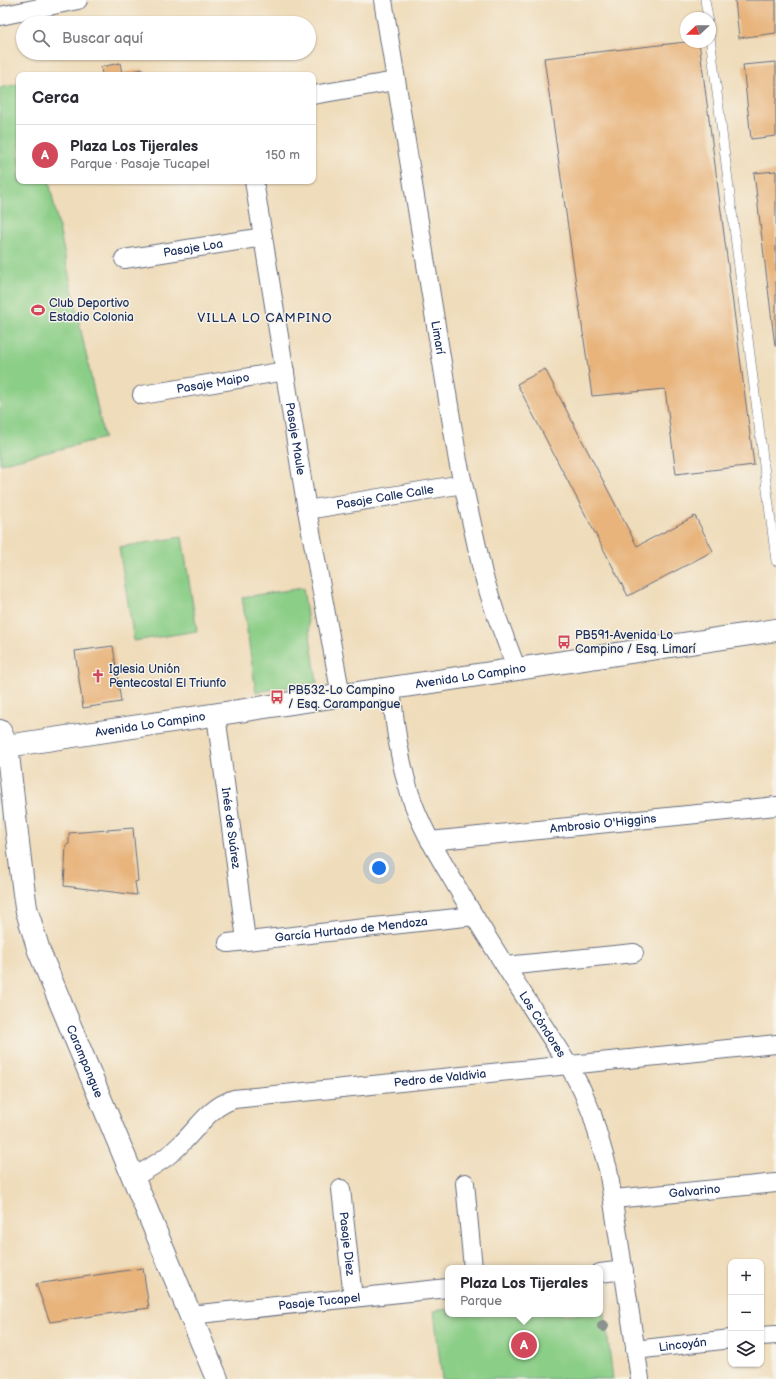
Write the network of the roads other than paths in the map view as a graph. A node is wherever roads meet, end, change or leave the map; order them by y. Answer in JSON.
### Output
{"nodes":[{"id":1,"x":78,"y":0,"type":"edge"},
{"id":2,"x":383,"y":0,"type":"edge"},
{"id":3,"x":705,"y":0,"type":"edge"},
{"id":4,"x":1,"y":11,"type":"edge"},
{"id":5,"x":707,"y":12,"type":"edge"},
{"id":6,"x":711,"y":48,"type":"edge"},
{"id":7,"x":395,"y":82,"type":"junction"},
{"id":8,"x":316,"y":95,"type":"edge"},
{"id":9,"x":254,"y":184,"type":"edge"},
{"id":10,"x":263,"y":238,"type":"junction"},
{"id":11,"x":124,"y":259,"type":"dead end"},
{"id":12,"x":284,"y":371,"type":"junction"},
{"id":13,"x":142,"y":395,"type":"dead end"},
{"id":14,"x":463,"y":484,"type":"junction"},
{"id":15,"x":307,"y":510,"type":"junction"},
{"id":16,"x":776,"y":561,"type":"edge"},
{"id":17,"x":776,"y":630,"type":"edge"},
{"id":18,"x":517,"y":670,"type":"junction"},
{"id":19,"x":391,"y":689,"type":"junction"},
{"id":20,"x":341,"y":696,"type":"junction"},
{"id":21,"x":216,"y":715,"type":"junction"},
{"id":22,"x":2,"y":741,"type":"edge"},
{"id":23,"x":776,"y":806,"type":"edge"},
{"id":24,"x":430,"y":841,"type":"junction"},
{"id":25,"x":474,"y":916,"type":"junction"},
{"id":26,"x":246,"y":940,"type":"junction"},
{"id":27,"x":228,"y":943,"type":"dead end"},
{"id":28,"x":634,"y":953,"type":"dead end"},
{"id":29,"x":506,"y":966,"type":"junction"},
{"id":30,"x":776,"y":1044,"type":"edge"},
{"id":31,"x":569,"y":1066,"type":"junction"},
{"id":32,"x":133,"y":1177,"type":"junction"},
{"id":33,"x":465,"y":1183,"type":"dead end"},
{"id":34,"x":776,"y":1183,"type":"edge"},
{"id":35,"x":341,"y":1189,"type":"dead end"},
{"id":36,"x":614,"y":1199,"type":"junction"},
{"id":37,"x":473,"y":1265,"type":"edge"},
{"id":38,"x":624,"y":1270,"type":"junction"},
{"id":39,"x":603,"y":1272,"type":"edge"},
{"id":40,"x":445,"y":1288,"type":"edge"},
{"id":41,"x":353,"y":1298,"type":"junction"},
{"id":42,"x":190,"y":1315,"type":"junction"},
{"id":43,"x":776,"y":1335,"type":"edge"},
{"id":44,"x":764,"y":1336,"type":"edge"},
{"id":45,"x":728,"y":1340,"type":"edge"},
{"id":46,"x":635,"y":1350,"type":"junction"},
{"id":47,"x":217,"y":1379,"type":"edge"},
{"id":48,"x":640,"y":1379,"type":"edge"}],
"edges":[{"from":1,"to":4,"type":"street"},
{"from":2,"to":7,"type":"street","name":"Limarí"},
{"from":3,"to":5,"type":"lane"},
{"from":6,"to":16,"type":"lane"},
{"from":7,"to":8,"type":"street"},
{"from":7,"to":14,"type":"street","name":"Limarí"},
{"from":9,"to":10,"type":"street","name":"Pasaje Maule"},
{"from":10,"to":11,"type":"street","name":"Pasaje Loa"},
{"from":10,"to":12,"type":"street","name":"Pasaje Maule"},
{"from":12,"to":13,"type":"street","name":"Pasaje Maipo"},
{"from":12,"to":15,"type":"street","name":"Pasaje Maule"},
{"from":14,"to":15,"type":"street","name":"Pasaje Calle Calle"},
{"from":14,"to":18,"type":"street","name":"Limarí"},
{"from":15,"to":20,"type":"street","name":"Pasaje Maule"},
{"from":17,"to":18,"type":"main road","name":"Avenida Lo Campino"},
{"from":18,"to":19,"type":"main road","name":"Avenida Lo Campino"},
{"from":19,"to":20,"type":"main road","name":"Avenida Lo Campino"},
{"from":19,"to":24,"type":"street","name":"Los Cóndores"},
{"from":20,"to":21,"type":"main road","name":"Avenida Lo Campino"},
{"from":21,"to":22,"type":"main road","name":"Avenida Lo Campino"},
{"from":21,"to":26,"type":"street","name":"Inés de Suárez"},
{"from":22,"to":32,"type":"main road","name":"Carampangue"},
{"from":23,"to":24,"type":"street","name":"Ambrosio O'Higgins"},
{"from":24,"to":25,"type":"street","name":"Los Cóndores"},
{"from":25,"to":26,"type":"street","name":"García Hurtado de Mendoza"},
{"from":25,"to":29,"type":"street","name":"Los Cóndores"},
{"from":26,"to":27,"type":"street","name":"García Hurtado de Mendoza"},
{"from":28,"to":29,"type":"street"},
{"from":29,"to":31,"type":"street","name":"Los Cóndores"},
{"from":30,"to":31,"type":"street","name":"Pedro de Valdivia"},
{"from":31,"to":32,"type":"street","name":"Pedro de Valdivia"},
{"from":31,"to":36,"type":"street","name":"Los Cóndores"},
{"from":32,"to":42,"type":"main road","name":"Carampangue"},
{"from":33,"to":37,"type":"street"},
{"from":34,"to":36,"type":"street","name":"Galvarino"},
{"from":35,"to":41,"type":"street","name":"Pasaje Diez"},
{"from":36,"to":38,"type":"street","name":"Los Cóndores"},
{"from":38,"to":39,"type":"street"},
{"from":38,"to":46,"type":"street","name":"Los Cóndores"},
{"from":40,"to":41,"type":"street","name":"Pasaje Tucapel"},
{"from":41,"to":42,"type":"street","name":"Pasaje Tucapel"},
{"from":42,"to":47,"type":"main road","name":"Carampangue"},
{"from":43,"to":44,"type":"street"},
{"from":45,"to":46,"type":"street","name":"Lincoyán"},
{"from":46,"to":48,"type":"street","name":"Los Cóndores"}]}
